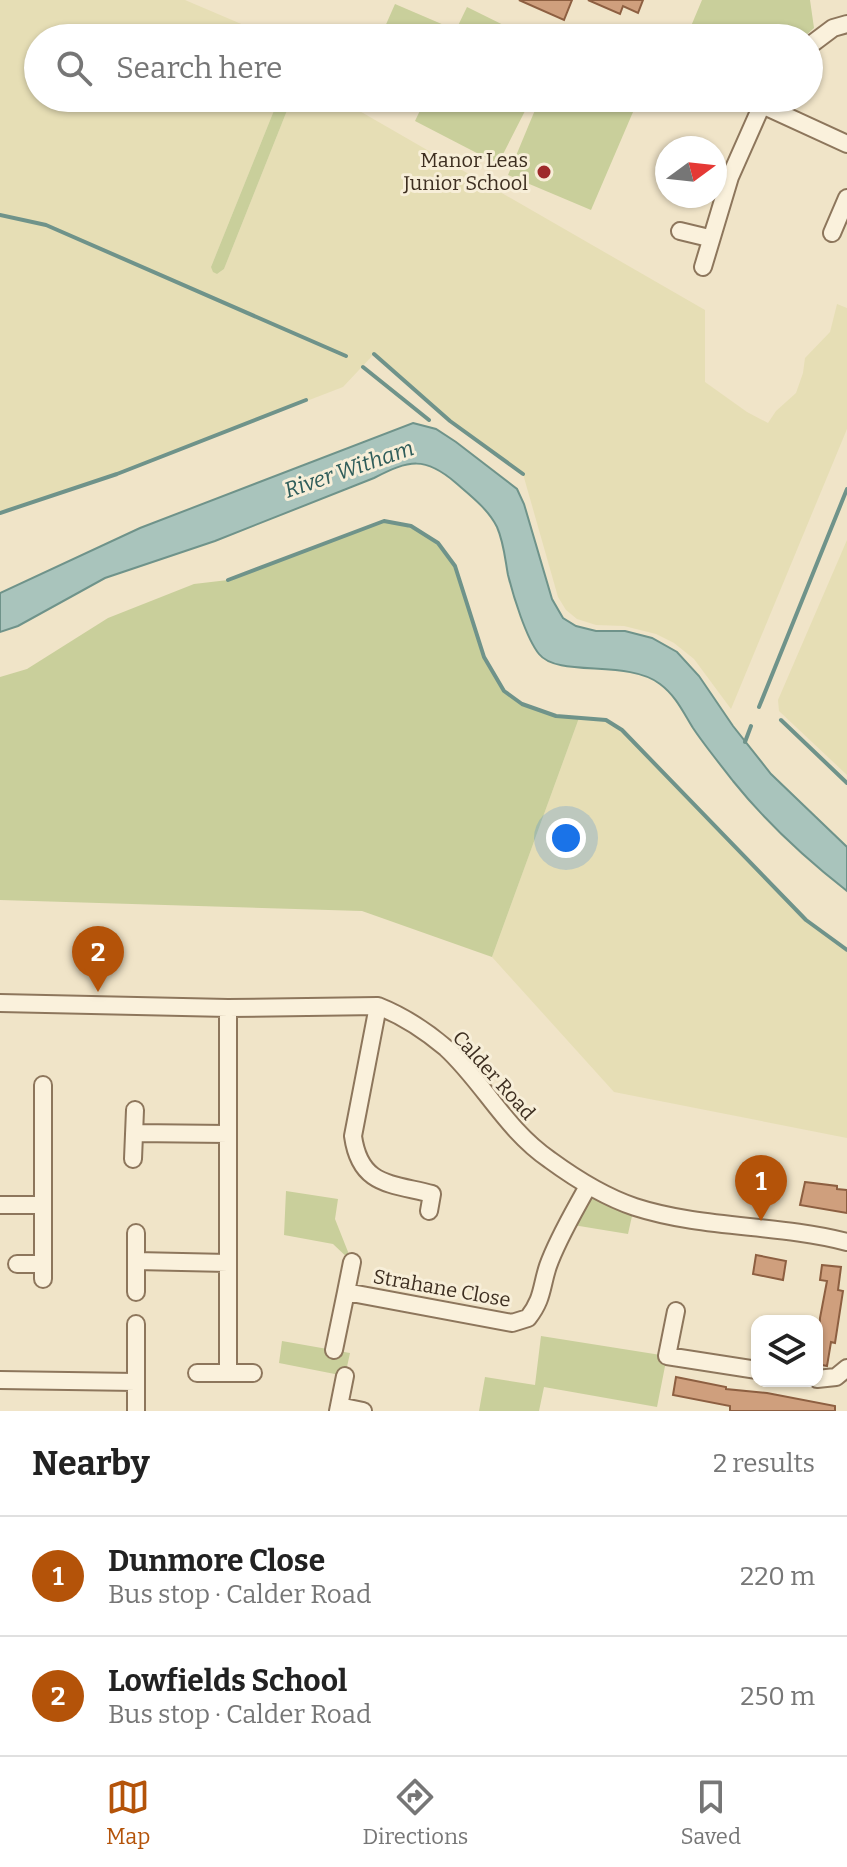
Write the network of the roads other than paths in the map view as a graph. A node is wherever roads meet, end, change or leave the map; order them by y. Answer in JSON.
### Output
{"nodes":[{"id":1,"x":847,"y":24,"type":"edge"},
{"id":2,"x":823,"y":36,"type":"edge"},
{"id":3,"x":757,"y":112,"type":"edge"},
{"id":4,"x":784,"y":112,"type":"edge"},
{"id":5,"x":847,"y":144,"type":"edge"},
{"id":6,"x":847,"y":198,"type":"edge"},
{"id":7,"x":680,"y":231,"type":"dead end"},
{"id":8,"x":832,"y":233,"type":"dead end"},
{"id":9,"x":709,"y":238,"type":"junction"},
{"id":10,"x":703,"y":267,"type":"dead end"},
{"id":11,"x":0,"y":1003,"type":"edge"},
{"id":12,"x":378,"y":1006,"type":"junction"},
{"id":13,"x":228,"y":1008,"type":"junction"},
{"id":14,"x":43,"y":1085,"type":"dead end"},
{"id":15,"x":135,"y":1110,"type":"dead end"},
{"id":16,"x":134,"y":1133,"type":"junction"},
{"id":17,"x":228,"y":1134,"type":"junction"},
{"id":18,"x":133,"y":1159,"type":"dead end"},
{"id":19,"x":588,"y":1186,"type":"junction"},
{"id":20,"x":0,"y":1205,"type":"edge"},
{"id":21,"x":43,"y":1205,"type":"junction"},
{"id":22,"x":429,"y":1211,"type":"dead end"},
{"id":23,"x":136,"y":1233,"type":"dead end"},
{"id":24,"x":847,"y":1242,"type":"edge"},
{"id":25,"x":136,"y":1261,"type":"junction"},
{"id":26,"x":352,"y":1262,"type":"dead end"},
{"id":27,"x":228,"y":1263,"type":"junction"},
{"id":28,"x":17,"y":1264,"type":"dead end"},
{"id":29,"x":136,"y":1292,"type":"dead end"},
{"id":30,"x":346,"y":1292,"type":"junction"},
{"id":31,"x":676,"y":1311,"type":"dead end"},
{"id":32,"x":136,"y":1324,"type":"dead end"},
{"id":33,"x":334,"y":1350,"type":"dead end"},
{"id":34,"x":847,"y":1368,"type":"edge"},
{"id":35,"x":751,"y":1369,"type":"edge"},
{"id":36,"x":197,"y":1373,"type":"dead end"},
{"id":37,"x":228,"y":1373,"type":"junction"},
{"id":38,"x":253,"y":1373,"type":"dead end"},
{"id":39,"x":345,"y":1376,"type":"dead end"},
{"id":40,"x":823,"y":1378,"type":"edge"},
{"id":41,"x":0,"y":1380,"type":"edge"},
{"id":42,"x":136,"y":1382,"type":"junction"},
{"id":43,"x":339,"y":1408,"type":"edge"},
{"id":44,"x":136,"y":1411,"type":"edge"},
{"id":45,"x":363,"y":1411,"type":"edge"}],
"edges":[{"from":1,"to":2,"type":"street"},
{"from":3,"to":9,"type":"street"},
{"from":4,"to":5,"type":"street"},
{"from":6,"to":8,"type":"street"},
{"from":7,"to":9,"type":"street"},
{"from":9,"to":10,"type":"street"},
{"from":11,"to":13,"type":"street","name":"Calder Road"},
{"from":12,"to":13,"type":"street","name":"Calder Road"},
{"from":12,"to":19,"type":"street","name":"Calder Road"},
{"from":12,"to":22,"type":"street"},
{"from":13,"to":17,"type":"street"},
{"from":14,"to":21,"type":"street"},
{"from":15,"to":16,"type":"street"},
{"from":16,"to":17,"type":"street"},
{"from":16,"to":18,"type":"street"},
{"from":17,"to":27,"type":"street"},
{"from":19,"to":24,"type":"street","name":"Calder Road"},
{"from":19,"to":30,"type":"street","name":"Strahane Close"},
{"from":20,"to":21,"type":"street"},
{"from":21,"to":28,"type":"street"},
{"from":23,"to":25,"type":"street"},
{"from":25,"to":27,"type":"street"},
{"from":25,"to":29,"type":"street"},
{"from":26,"to":30,"type":"street","name":"Strahane Close"},
{"from":27,"to":37,"type":"street"},
{"from":30,"to":33,"type":"street","name":"Strahane Close"},
{"from":31,"to":35,"type":"street"},
{"from":32,"to":42,"type":"street"},
{"from":34,"to":40,"type":"street"},
{"from":36,"to":37,"type":"street"},
{"from":37,"to":38,"type":"street"},
{"from":39,"to":43,"type":"street"},
{"from":41,"to":42,"type":"street"},
{"from":42,"to":44,"type":"street"},
{"from":43,"to":45,"type":"street"}]}
